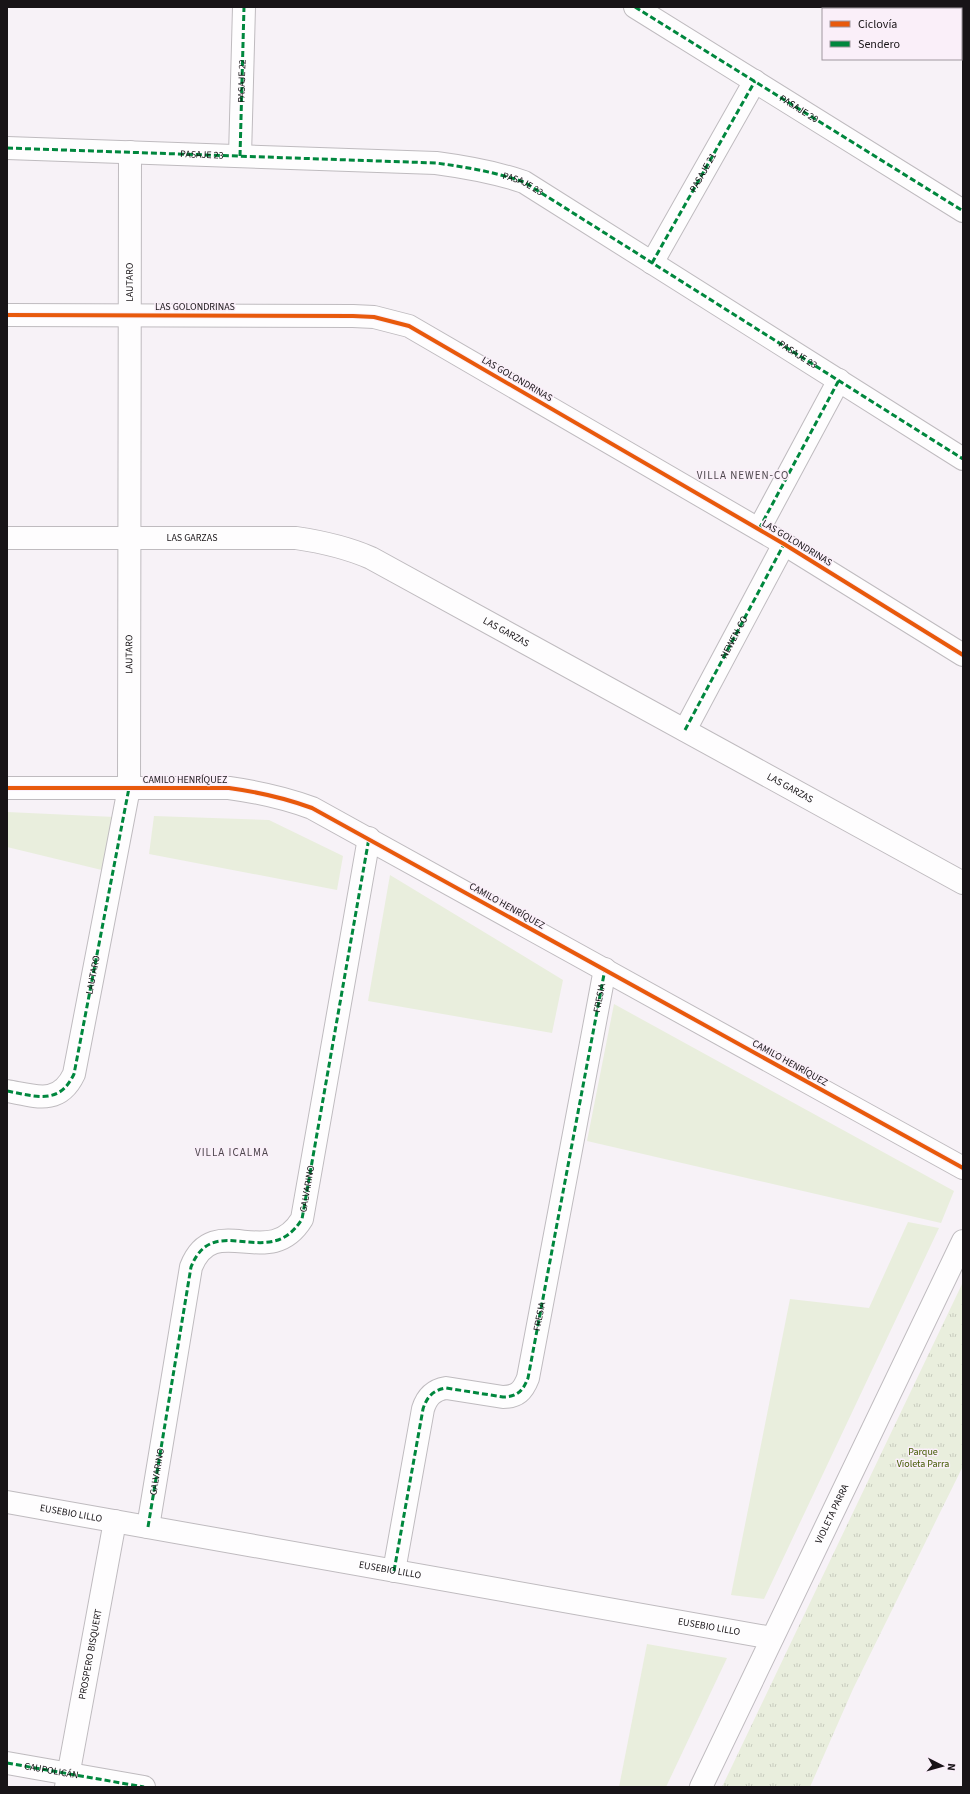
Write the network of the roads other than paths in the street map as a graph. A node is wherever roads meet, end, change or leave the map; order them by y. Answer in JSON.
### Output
{"nodes":[{"id":1,"x":244,"y":7,"type":"edge"},
{"id":2,"x":636,"y":7,"type":"edge"},
{"id":3,"x":755,"y":81,"type":"junction"},
{"id":4,"x":7,"y":148,"type":"edge"},
{"id":5,"x":130,"y":152,"type":"junction"},
{"id":6,"x":240,"y":156,"type":"junction"},
{"id":7,"x":963,"y":211,"type":"edge"},
{"id":8,"x":652,"y":263,"type":"junction"},
{"id":9,"x":7,"y":315,"type":"edge"},
{"id":10,"x":130,"y":315,"type":"junction"},
{"id":11,"x":839,"y":380,"type":"junction"},
{"id":12,"x":963,"y":459,"type":"edge"},
{"id":13,"x":759,"y":529,"type":"junction"},
{"id":14,"x":7,"y":538,"type":"edge"},
{"id":15,"x":130,"y":538,"type":"junction"},
{"id":16,"x":784,"y":544,"type":"junction"},
{"id":17,"x":963,"y":655,"type":"edge"},
{"id":18,"x":685,"y":730,"type":"junction"},
{"id":19,"x":7,"y":788,"type":"edge"},
{"id":20,"x":129,"y":788,"type":"junction"},
{"id":21,"x":369,"y":838,"type":"junction"},
{"id":22,"x":963,"y":883,"type":"edge"},
{"id":23,"x":604,"y":969,"type":"junction"},
{"id":24,"x":7,"y":1091,"type":"edge"},
{"id":25,"x":963,"y":1168,"type":"edge"},
{"id":26,"x":963,"y":1241,"type":"edge"},
{"id":27,"x":7,"y":1502,"type":"edge"},
{"id":28,"x":115,"y":1521,"type":"junction"},
{"id":29,"x":148,"y":1527,"type":"junction"},
{"id":30,"x":394,"y":1571,"type":"junction"},
{"id":31,"x":772,"y":1638,"type":"junction"},
{"id":32,"x":7,"y":1763,"type":"edge"},
{"id":33,"x":67,"y":1780,"type":"edge"},
{"id":34,"x":144,"y":1787,"type":"edge"},
{"id":35,"x":701,"y":1787,"type":"edge"}],
"edges":[{"from":1,"to":6,"type":"street","name":"PASAJE 22"},
{"from":2,"to":3,"type":"street","name":"PASAJE 20"},
{"from":3,"to":7,"type":"street","name":"PASAJE 20"},
{"from":3,"to":8,"type":"street","name":"PASAJE 21"},
{"from":4,"to":5,"type":"street","name":"PASAJE 23"},
{"from":5,"to":6,"type":"street","name":"PASAJE 23"},
{"from":5,"to":10,"type":"street","name":"LAUTARO"},
{"from":6,"to":8,"type":"street","name":"PASAJE 23"},
{"from":8,"to":11,"type":"street","name":"PASAJE 23"},
{"from":9,"to":10,"type":"street","name":"LAS GOLONDRINAS"},
{"from":10,"to":13,"type":"street","name":"LAS GOLONDRINAS"},
{"from":10,"to":15,"type":"street","name":"LAUTARO"},
{"from":11,"to":12,"type":"street","name":"PASAJE 23"},
{"from":11,"to":13,"type":"street"},
{"from":13,"to":16,"type":"street","name":"LAS GOLONDRINAS"},
{"from":14,"to":15,"type":"street","name":"LAS GARZAS"},
{"from":15,"to":18,"type":"street","name":"LAS GARZAS"},
{"from":15,"to":20,"type":"street","name":"LAUTARO"},
{"from":16,"to":17,"type":"street","name":"LAS GOLONDRINAS"},
{"from":16,"to":18,"type":"street","name":"NEWEN-CO"},
{"from":18,"to":22,"type":"street","name":"LAS GARZAS"},
{"from":19,"to":20,"type":"street","name":"CAMILO HENRÍQUEZ"},
{"from":20,"to":21,"type":"street","name":"CAMILO HENRÍQUEZ"},
{"from":20,"to":24,"type":"street","name":"LAUTARO"},
{"from":21,"to":23,"type":"street","name":"CAMILO HENRÍQUEZ"},
{"from":21,"to":29,"type":"street","name":"GALVARINO"},
{"from":23,"to":25,"type":"street","name":"CAMILO HENRÍQUEZ"},
{"from":23,"to":30,"type":"street","name":"FRESIA"},
{"from":26,"to":31,"type":"street","name":"VIOLETA PARRA"},
{"from":27,"to":28,"type":"street","name":"EUSEBIO LILLO"},
{"from":28,"to":29,"type":"street","name":"EUSEBIO LILLO"},
{"from":28,"to":33,"type":"street","name":"PROSPERO BISQUERT"},
{"from":29,"to":30,"type":"street","name":"EUSEBIO LILLO"},
{"from":30,"to":31,"type":"street","name":"EUSEBIO LILLO"},
{"from":31,"to":35,"type":"street","name":"VIOLETA PARRA"},
{"from":32,"to":33,"type":"street","name":"CAUPOLICÁN"},
{"from":33,"to":34,"type":"street","name":"CAUPOLICÁN"}]}
